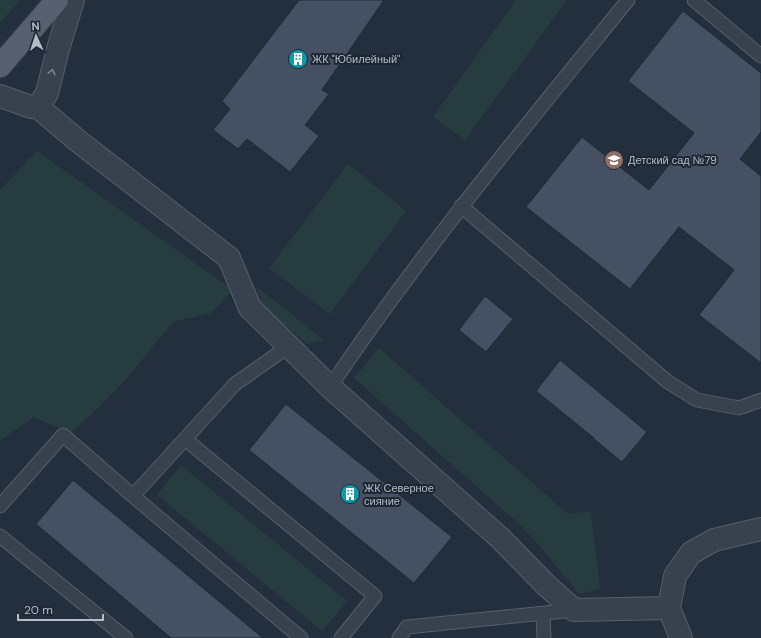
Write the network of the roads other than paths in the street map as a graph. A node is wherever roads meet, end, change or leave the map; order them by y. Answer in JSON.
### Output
{"nodes":[{"id":1,"x":57,"y":0,"type":"edge"},
{"id":2,"x":74,"y":0,"type":"edge"},
{"id":3,"x":628,"y":0,"type":"edge"},
{"id":4,"x":694,"y":0,"type":"edge"},
{"id":5,"x":761,"y":56,"type":"edge"},
{"id":6,"x":0,"y":66,"type":"edge"},
{"id":7,"x":0,"y":96,"type":"edge"},
{"id":8,"x":38,"y":108,"type":"junction"},
{"id":9,"x":462,"y":206,"type":"junction"},
{"id":10,"x":289,"y":346,"type":"junction"},
{"id":11,"x":330,"y":387,"type":"junction"},
{"id":12,"x":761,"y":400,"type":"edge"},
{"id":13,"x":185,"y":439,"type":"junction"},
{"id":14,"x":133,"y":496,"type":"junction"},
{"id":15,"x":0,"y":506,"type":"edge"},
{"id":16,"x":761,"y":529,"type":"edge"},
{"id":17,"x":0,"y":536,"type":"edge"},
{"id":18,"x":669,"y":608,"type":"junction"},
{"id":19,"x":574,"y":610,"type":"junction"},
{"id":20,"x":543,"y":614,"type":"junction"},
{"id":21,"x":126,"y":638,"type":"edge"},
{"id":22,"x":301,"y":638,"type":"edge"},
{"id":23,"x":341,"y":638,"type":"edge"},
{"id":24,"x":398,"y":638,"type":"edge"},
{"id":25,"x":544,"y":638,"type":"edge"},
{"id":26,"x":681,"y":638,"type":"edge"}],
"edges":[{"from":1,"to":6,"type":"main road"},
{"from":8,"to":2,"type":"street","one_way":true},
{"from":3,"to":9,"type":"lane"},
{"from":4,"to":5,"type":"lane"},
{"from":7,"to":8,"type":"street"},
{"from":8,"to":10,"type":"street"},
{"from":9,"to":11,"type":"lane"},
{"from":9,"to":12,"type":"lane"},
{"from":10,"to":11,"type":"street"},
{"from":10,"to":13,"type":"lane"},
{"from":11,"to":19,"type":"street"},
{"from":13,"to":14,"type":"lane"},
{"from":13,"to":23,"type":"lane"},
{"from":14,"to":15,"type":"lane"},
{"from":14,"to":22,"type":"lane"},
{"from":16,"to":18,"type":"street"},
{"from":17,"to":21,"type":"lane"},
{"from":18,"to":19,"type":"street"},
{"from":18,"to":26,"type":"street"},
{"from":19,"to":20,"type":"lane"},
{"from":20,"to":24,"type":"lane"},
{"from":20,"to":25,"type":"lane"}]}
